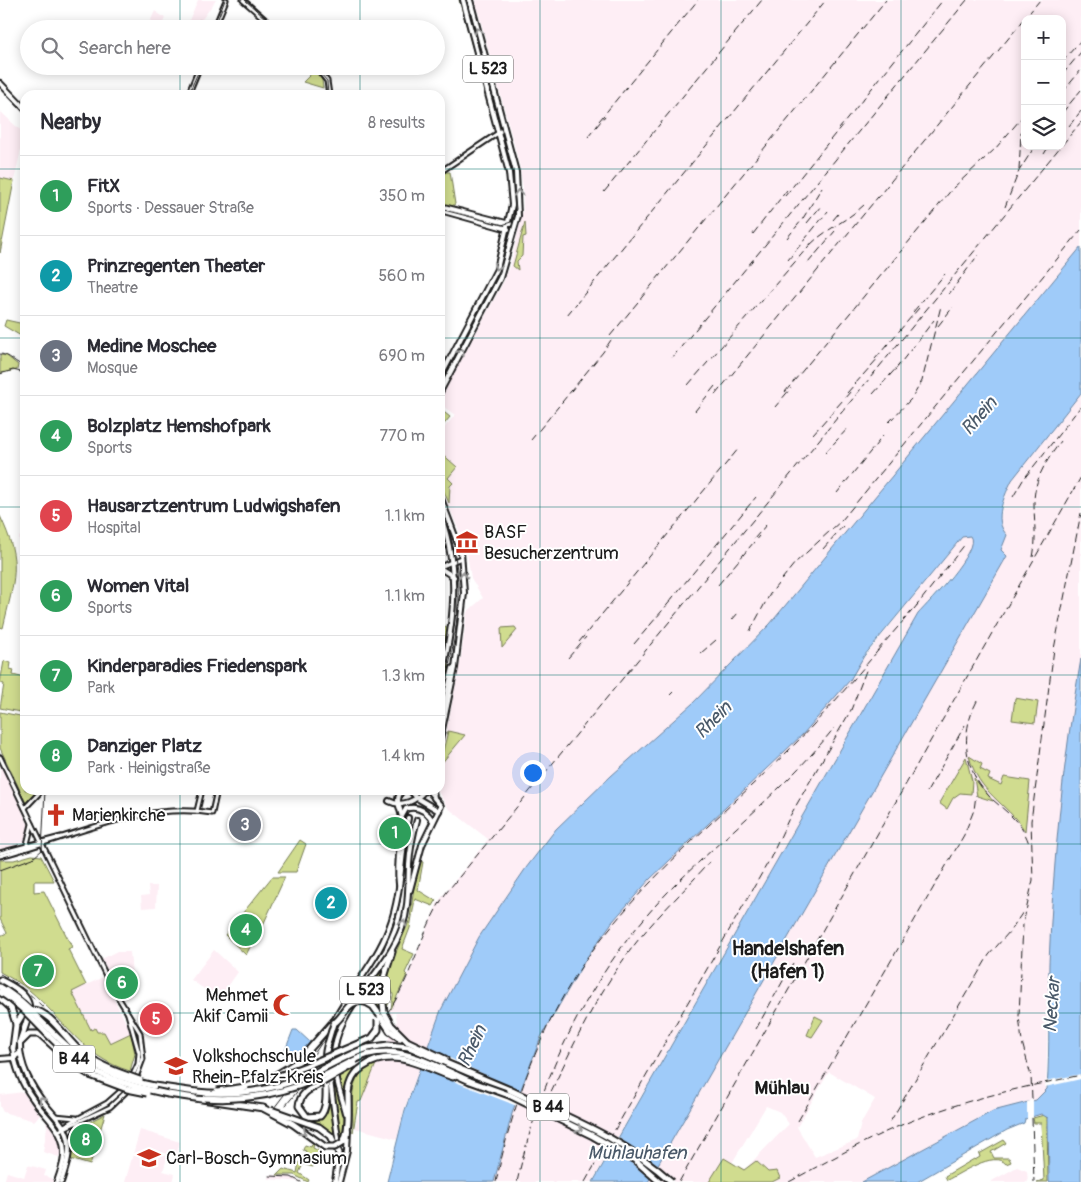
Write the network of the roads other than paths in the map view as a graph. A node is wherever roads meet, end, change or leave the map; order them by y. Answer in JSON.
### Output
{"nodes":[{"id":1,"x":226,"y":0,"type":"edge"},
{"id":2,"x":243,"y":0,"type":"edge"},
{"id":3,"x":463,"y":0,"type":"edge"},
{"id":4,"x":470,"y":0,"type":"edge"},
{"id":5,"x":218,"y":20,"type":"edge"},
{"id":6,"x":266,"y":20,"type":"edge"},
{"id":7,"x":196,"y":75,"type":"edge"},
{"id":8,"x":322,"y":75,"type":"edge"},
{"id":9,"x":0,"y":83,"type":"edge"},
{"id":10,"x":190,"y":90,"type":"edge"},
{"id":11,"x":329,"y":90,"type":"edge"},
{"id":12,"x":20,"y":100,"type":"edge"},
{"id":13,"x":504,"y":129,"type":"junction"},
{"id":14,"x":499,"y":134,"type":"junction"},
{"id":15,"x":445,"y":169,"type":"edge"},
{"id":16,"x":445,"y":207,"type":"edge"},
{"id":17,"x":445,"y":211,"type":"edge"},
{"id":18,"x":510,"y":224,"type":"junction"},
{"id":19,"x":508,"y":230,"type":"junction"},
{"id":20,"x":516,"y":232,"type":"junction"},
{"id":21,"x":445,"y":368,"type":"edge"},
{"id":22,"x":445,"y":382,"type":"edge"},
{"id":23,"x":445,"y":510,"type":"edge"},
{"id":24,"x":445,"y":533,"type":"edge"},
{"id":25,"x":462,"y":557,"type":"junction"},
{"id":26,"x":453,"y":563,"type":"junction"},
{"id":27,"x":445,"y":565,"type":"edge"},
{"id":28,"x":445,"y":571,"type":"edge"},
{"id":29,"x":454,"y":577,"type":"junction"},
{"id":30,"x":454,"y":599,"type":"junction"},
{"id":31,"x":464,"y":605,"type":"junction"},
{"id":32,"x":445,"y":657,"type":"edge"},
{"id":33,"x":455,"y":658,"type":"junction"},
{"id":34,"x":445,"y":701,"type":"edge"},
{"id":35,"x":445,"y":716,"type":"edge"},
{"id":36,"x":0,"y":756,"type":"edge"},
{"id":37,"x":37,"y":795,"type":"edge"},
{"id":38,"x":201,"y":795,"type":"edge"},
{"id":39,"x":216,"y":795,"type":"edge"},
{"id":40,"x":414,"y":795,"type":"edge"},
{"id":41,"x":420,"y":795,"type":"edge"},
{"id":42,"x":431,"y":795,"type":"edge"},
{"id":43,"x":434,"y":795,"type":"edge"},
{"id":44,"x":398,"y":796,"type":"joint"},
{"id":45,"x":417,"y":798,"type":"junction"},
{"id":46,"x":434,"y":798,"type":"junction"},
{"id":47,"x":396,"y":804,"type":"junction"},
{"id":48,"x":25,"y":808,"type":"junction"},
{"id":49,"x":440,"y":808,"type":"junction"},
{"id":50,"x":197,"y":811,"type":"junction"},
{"id":51,"x":402,"y":816,"type":"junction"},
{"id":52,"x":408,"y":818,"type":"tunnel mouth"},
{"id":53,"x":416,"y":820,"type":"tunnel mouth"},
{"id":54,"x":433,"y":821,"type":"junction"},
{"id":55,"x":32,"y":824,"type":"junction"},
{"id":56,"x":41,"y":843,"type":"junction"},
{"id":57,"x":26,"y":845,"type":"junction"},
{"id":58,"x":0,"y":855,"type":"edge"},
{"id":59,"x":400,"y":888,"type":"junction"},
{"id":60,"x":409,"y":892,"type":"junction"},
{"id":61,"x":392,"y":952,"type":"junction"},
{"id":62,"x":0,"y":980,"type":"edge"},
{"id":63,"x":0,"y":987,"type":"edge"},
{"id":64,"x":0,"y":992,"type":"edge"},
{"id":65,"x":0,"y":998,"type":"edge"},
{"id":66,"x":381,"y":1016,"type":"junction"},
{"id":67,"x":334,"y":1022,"type":"junction"},
{"id":68,"x":16,"y":1025,"type":"junction"},
{"id":69,"x":328,"y":1042,"type":"junction"},
{"id":70,"x":20,"y":1044,"type":"junction"},
{"id":71,"x":13,"y":1048,"type":"junction"},
{"id":72,"x":20,"y":1053,"type":"junction"},
{"id":73,"x":369,"y":1054,"type":"junction"},
{"id":74,"x":2,"y":1058,"type":"edge"},
{"id":75,"x":13,"y":1059,"type":"junction"},
{"id":76,"x":25,"y":1068,"type":"junction"},
{"id":77,"x":470,"y":1073,"type":"junction"},
{"id":78,"x":456,"y":1075,"type":"junction"},
{"id":79,"x":268,"y":1080,"type":"junction"},
{"id":80,"x":154,"y":1086,"type":"junction"},
{"id":81,"x":196,"y":1092,"type":"junction"},
{"id":82,"x":168,"y":1094,"type":"junction"},
{"id":83,"x":205,"y":1098,"type":"junction"},
{"id":84,"x":263,"y":1108,"type":"junction"},
{"id":85,"x":55,"y":1115,"type":"junction"},
{"id":86,"x":347,"y":1116,"type":"junction"},
{"id":87,"x":80,"y":1120,"type":"junction"},
{"id":88,"x":64,"y":1127,"type":"junction"},
{"id":89,"x":58,"y":1130,"type":"junction"},
{"id":90,"x":69,"y":1144,"type":"junction"},
{"id":91,"x":339,"y":1152,"type":"junction"},
{"id":92,"x":57,"y":1182,"type":"edge"},
{"id":93,"x":61,"y":1182,"type":"edge"},
{"id":94,"x":335,"y":1182,"type":"edge"},
{"id":95,"x":340,"y":1182,"type":"edge"},
{"id":96,"x":660,"y":1182,"type":"edge"},
{"id":97,"x":672,"y":1182,"type":"edge"}],
"edges":[{"from":1,"to":5,"type":"street"},
{"from":2,"to":6,"type":"street"},
{"from":3,"to":14,"type":"main road","number":"L 523"},
{"from":13,"to":4,"type":"main road","number":"L 523","one_way":true},
{"from":7,"to":10,"type":"street"},
{"from":8,"to":11,"type":"street"},
{"from":9,"to":12,"type":"main road"},
{"from":13,"to":14,"type":"street"},
{"from":20,"to":13,"type":"main road","number":"L 523","one_way":true},
{"from":14,"to":15,"type":"street"},
{"from":14,"to":18,"type":"main road","number":"L 523"},
{"from":16,"to":18,"type":"main road"},
{"from":17,"to":19,"type":"main road"},
{"from":18,"to":19,"type":"main road","number":"L 523"},
{"from":18,"to":20,"type":"main road"},
{"from":19,"to":21,"type":"main road","number":"L 523","one_way":true},
{"from":22,"to":20,"type":"main road","number":"L 523","one_way":true},
{"from":23,"to":25,"type":"main road"},
{"from":24,"to":26,"type":"main road"},
{"from":25,"to":26,"type":"street"},
{"from":31,"to":25,"type":"main road","one_way":true},
{"from":26,"to":27,"type":"street"},
{"from":26,"to":29,"type":"main road"},
{"from":28,"to":29,"type":"main road"},
{"from":29,"to":30,"type":"main road"},
{"from":30,"to":31,"type":"main road"},
{"from":30,"to":32,"type":"main road"},
{"from":31,"to":33,"type":"main road"},
{"from":33,"to":34,"type":"main road"},
{"from":33,"to":35,"type":"main road"},
{"from":36,"to":48,"type":"street"},
{"from":37,"to":48,"type":"street"},
{"from":38,"to":50,"type":"street"},
{"from":39,"to":50,"type":"street"},
{"from":40,"to":45,"type":"main road"},
{"from":41,"to":45,"type":"main road"},
{"from":42,"to":46,"type":"main road"},
{"from":43,"to":46,"type":"main road"},
{"from":44,"to":47,"type":"main road"},
{"from":44,"to":47,"type":"main road"},
{"from":45,"to":47,"type":"main road"},
{"from":45,"to":49,"type":"main road"},
{"from":46,"to":49,"type":"main road"},
{"from":47,"to":51,"type":"main road"},
{"from":48,"to":55,"type":"street"},
{"from":49,"to":54,"type":"main road"},
{"from":50,"to":56,"type":"street"},
{"from":51,"to":54,"type":"main road"},
{"from":51,"to":59,"type":"main road"},
{"from":52,"to":59,"type":"main road","number":"L 523"},
{"from":53,"to":60,"type":"main road","number":"L 523"},
{"from":54,"to":60,"type":"main road"},
{"from":55,"to":56,"type":"street"},
{"from":55,"to":57,"type":"street"},
{"from":56,"to":57,"type":"street"},
{"from":56,"to":58,"type":"street"},
{"from":56,"to":87,"type":"street"},
{"from":57,"to":58,"type":"street"},
{"from":59,"to":67,"type":"main road","number":"L 523","bridge":true},
{"from":61,"to":60,"type":"main road","number":"L 523","one_way":true},
{"from":61,"to":66,"type":"highway"},
{"from":61,"to":86,"type":"main road","number":"L 523"},
{"from":62,"to":70,"type":"highway"},
{"from":63,"to":80,"type":"highway","number":"B 44","bridge":true},
{"from":64,"to":82,"type":"highway","number":"B 44","bridge":true},
{"from":65,"to":68,"type":"highway"},
{"from":66,"to":67,"type":"highway","bridge":true},
{"from":66,"to":77,"type":"highway","bridge":true},
{"from":66,"to":79,"type":"highway","bridge":true},
{"from":67,"to":69,"type":"main road","number":"L 523","bridge":true},
{"from":67,"to":79,"type":"highway","bridge":true},
{"from":68,"to":71,"type":"highway"},
{"from":68,"to":80,"type":"highway","bridge":true},
{"from":69,"to":73,"type":"highway","bridge":true},
{"from":69,"to":91,"type":"main road","number":"L 523"},
{"from":70,"to":72,"type":"main road"},
{"from":70,"to":82,"type":"highway","bridge":true},
{"from":71,"to":74,"type":"main road"},
{"from":71,"to":75,"type":"main road"},
{"from":72,"to":75,"type":"main road"},
{"from":72,"to":76,"type":"main road"},
{"from":73,"to":78,"type":"highway","number":"B 44"},
{"from":73,"to":83,"type":"highway","number":"B 44","bridge":true},
{"from":74,"to":75,"type":"main road"},
{"from":75,"to":76,"type":"main road"},
{"from":75,"to":89,"type":"main road"},
{"from":85,"to":76,"type":"main road","one_way":true},
{"from":77,"to":81,"type":"highway","number":"B 44","bridge":true},
{"from":77,"to":97,"type":"highway","number":"B 44","bridge":true},
{"from":78,"to":86,"type":"highway"},
{"from":78,"to":96,"type":"highway","number":"B 44","one_way":true,"bridge":true},
{"from":79,"to":81,"type":"highway","bridge":true},
{"from":80,"to":81,"type":"highway","number":"B 44"},
{"from":82,"to":83,"type":"highway","number":"B 44"},
{"from":83,"to":84,"type":"highway","number":"B 44","bridge":true},
{"from":84,"to":86,"type":"highway","one_way":true,"bridge":true},
{"from":84,"to":91,"type":"highway","bridge":true},
{"from":85,"to":87,"type":"street"},
{"from":85,"to":88,"type":"main road"},
{"from":86,"to":95,"type":"main road","number":"L 523"},
{"from":87,"to":88,"type":"street"},
{"from":87,"to":90,"type":"street"},
{"from":88,"to":89,"type":"street"},
{"from":88,"to":90,"type":"main road"},
{"from":89,"to":92,"type":"main road"},
{"from":90,"to":93,"type":"main road"},
{"from":91,"to":94,"type":"main road","number":"L 523"}]}
